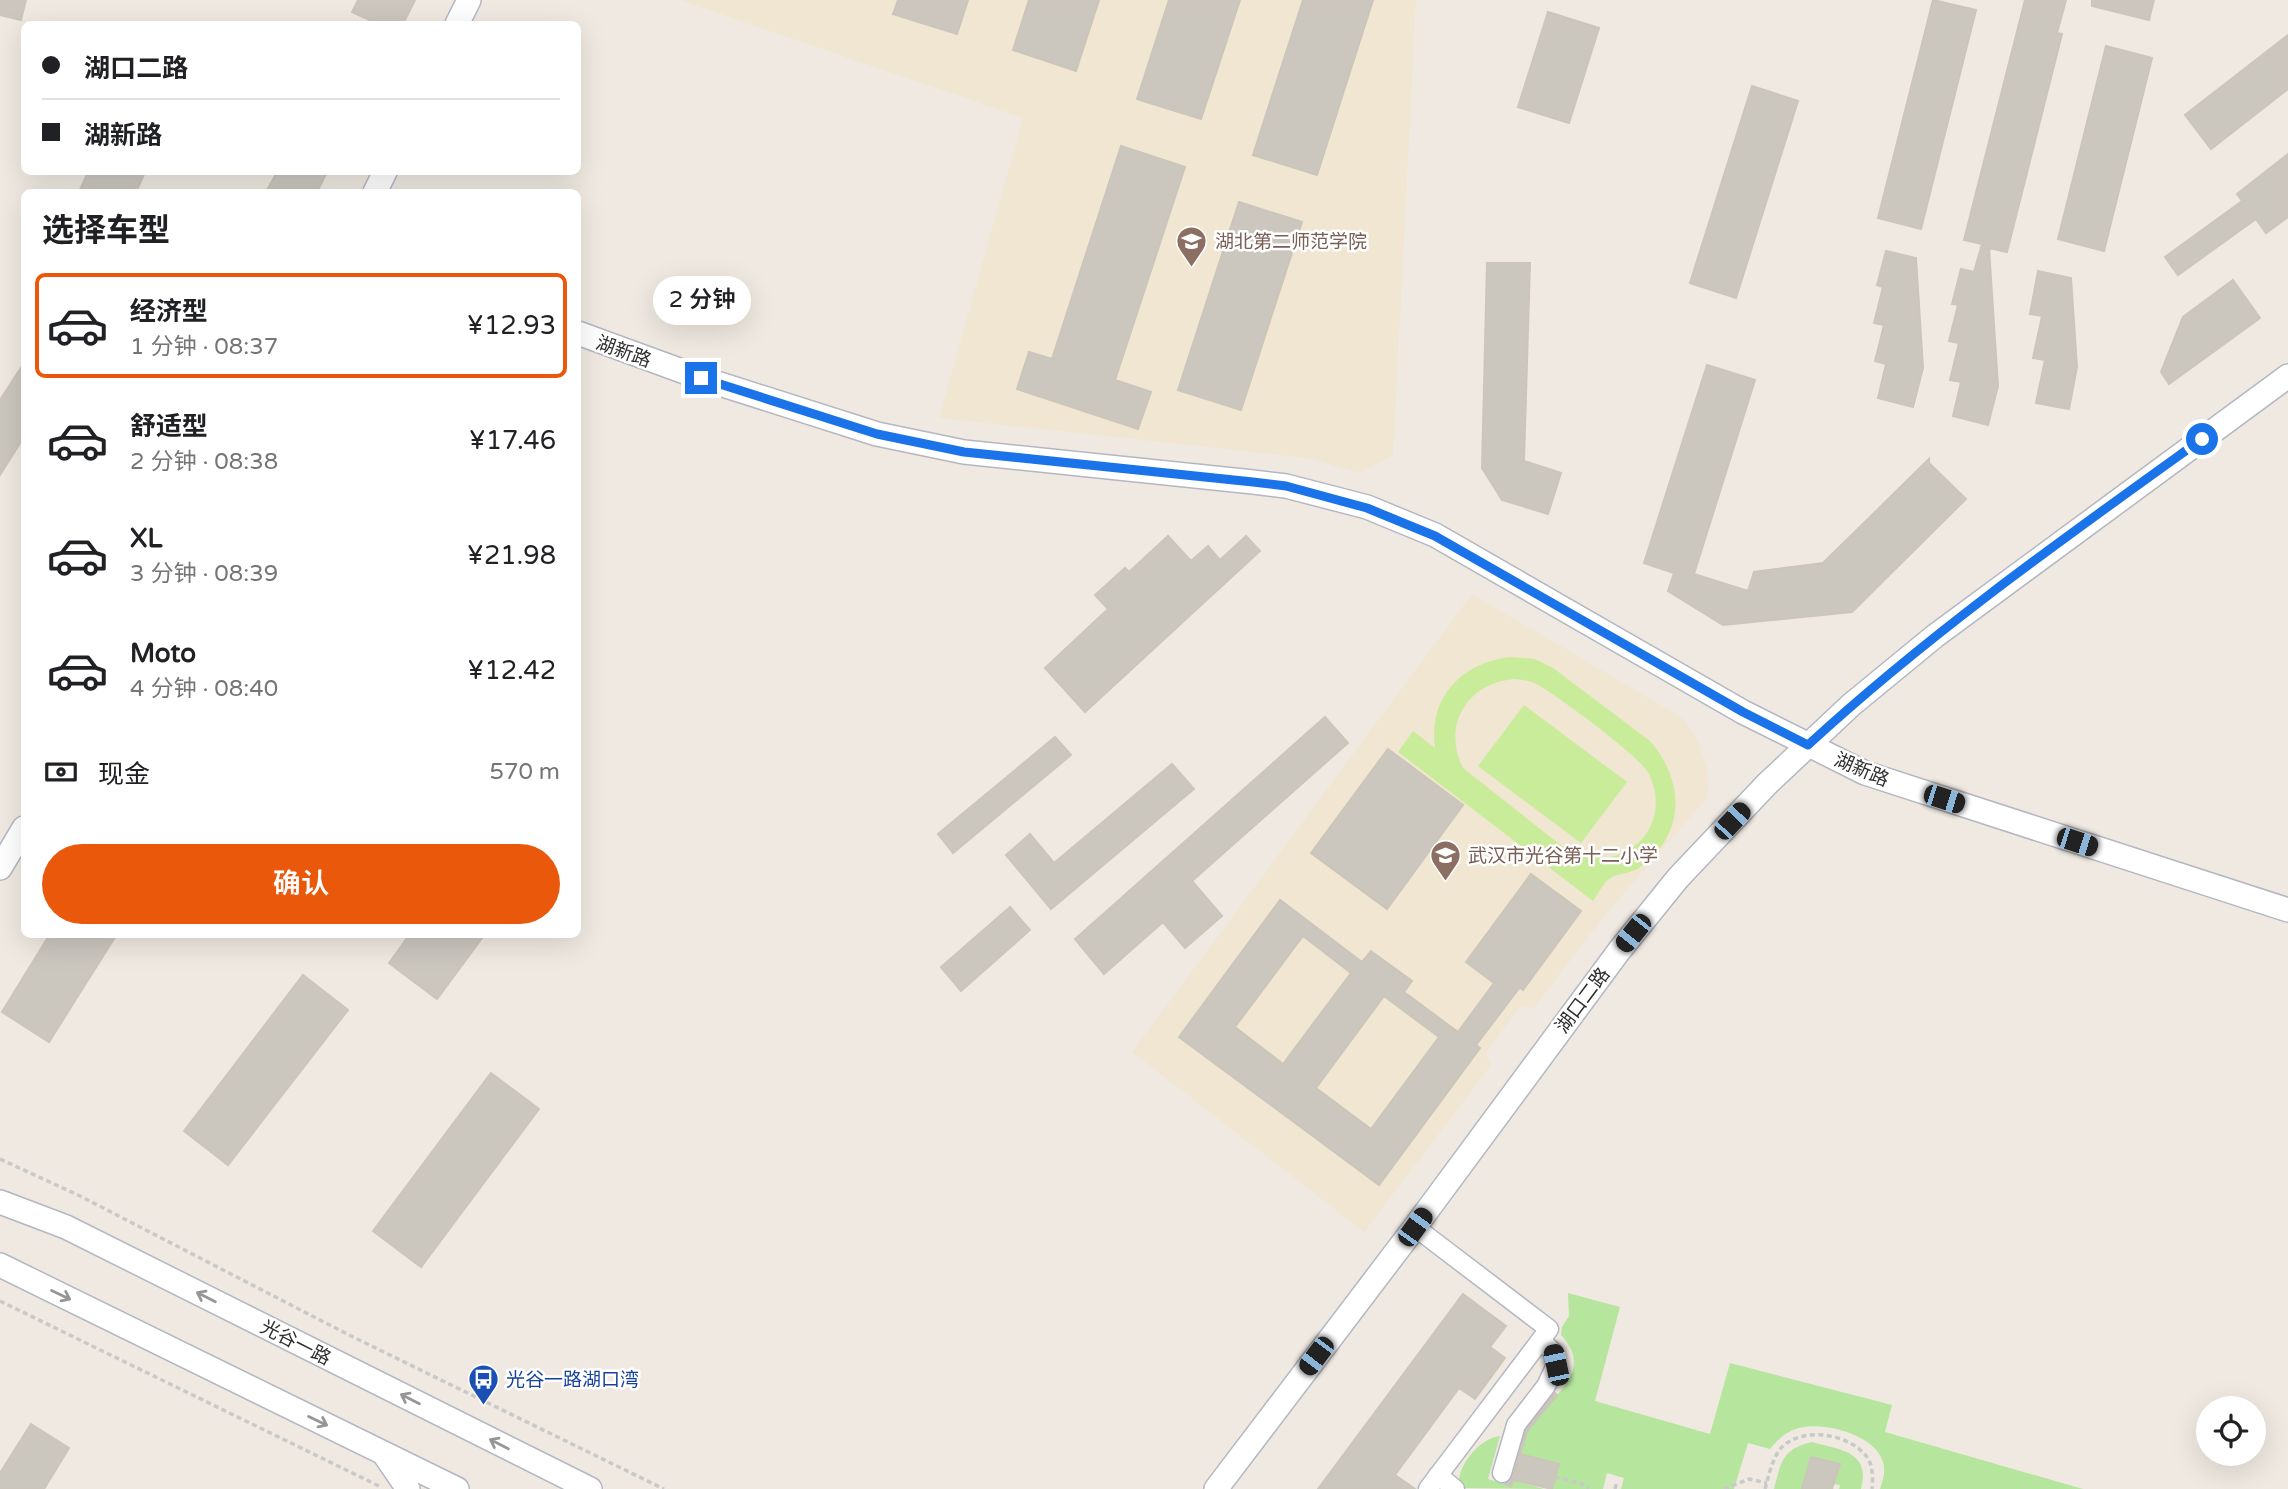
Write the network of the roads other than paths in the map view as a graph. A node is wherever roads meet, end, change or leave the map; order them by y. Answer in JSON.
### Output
{"nodes":[{"id":1,"x":468,"y":0,"type":"edge"},
{"id":2,"x":458,"y":21,"type":"edge"},
{"id":3,"x":581,"y":334,"type":"edge"},
{"id":4,"x":2288,"y":376,"type":"edge"},
{"id":5,"x":1808,"y":745,"type":"junction"},
{"id":6,"x":21,"y":833,"type":"edge"},
{"id":7,"x":0,"y":869,"type":"edge"},
{"id":8,"x":2288,"y":910,"type":"edge"},
{"id":9,"x":0,"y":1202,"type":"edge"},
{"id":10,"x":1415,"y":1227,"type":"junction"},
{"id":11,"x":0,"y":1265,"type":"edge"},
{"id":12,"x":1541,"y":1340,"type":"junction"},
{"id":13,"x":384,"y":1454,"type":"junction"},
{"id":14,"x":1502,"y":1473,"type":"dead end"},
{"id":15,"x":1433,"y":1482,"type":"edge"},
{"id":16,"x":408,"y":1489,"type":"edge"},
{"id":17,"x":457,"y":1489,"type":"edge"},
{"id":18,"x":590,"y":1489,"type":"edge"},
{"id":19,"x":1216,"y":1489,"type":"edge"},
{"id":20,"x":1455,"y":1489,"type":"edge"}],
"edges":[{"from":1,"to":2,"type":"street"},
{"from":3,"to":5,"type":"street","name":"湖新路"},
{"from":4,"to":5,"type":"street","name":"湖口二路"},
{"from":5,"to":8,"type":"street","name":"湖新路"},
{"from":5,"to":10,"type":"street","name":"湖口二路"},
{"from":6,"to":7,"type":"street"},
{"from":18,"to":9,"type":"street","name":"光谷一路","one_way":true},
{"from":10,"to":12,"type":"street"},
{"from":10,"to":19,"type":"street","name":"湖口二路"},
{"from":11,"to":13,"type":"street","one_way":true},
{"from":12,"to":14,"type":"street"},
{"from":12,"to":15,"type":"street"},
{"from":13,"to":16,"type":"street"},
{"from":13,"to":17,"type":"street"},
{"from":15,"to":20,"type":"street"}]}
